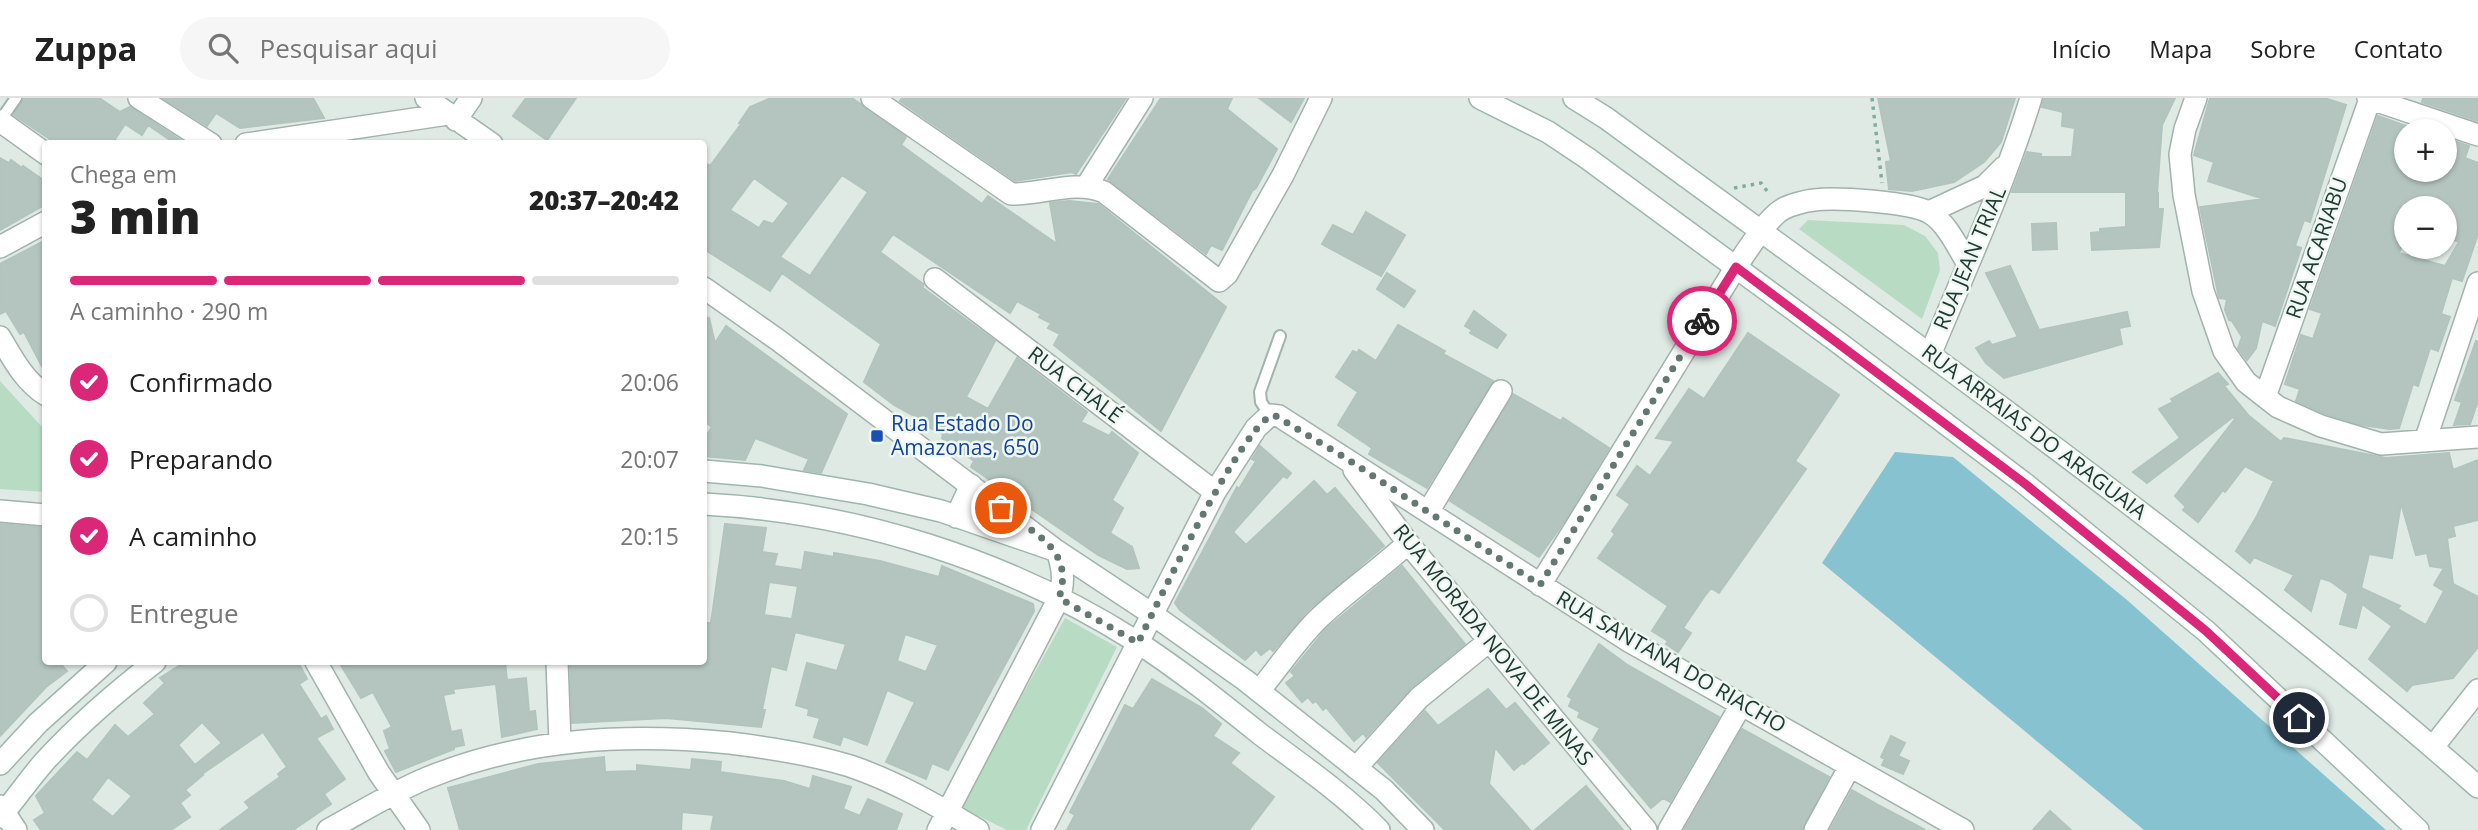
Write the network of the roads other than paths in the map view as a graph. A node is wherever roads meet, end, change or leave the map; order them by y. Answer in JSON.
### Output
{"nodes":[{"id":1,"x":16,"y":98,"type":"edge"},
{"id":2,"x":139,"y":98,"type":"edge"},
{"id":3,"x":426,"y":98,"type":"edge"},
{"id":4,"x":471,"y":98,"type":"edge"},
{"id":5,"x":872,"y":98,"type":"edge"},
{"id":6,"x":1142,"y":98,"type":"edge"},
{"id":7,"x":1321,"y":98,"type":"edge"},
{"id":8,"x":1480,"y":98,"type":"edge"},
{"id":9,"x":1574,"y":98,"type":"edge"},
{"id":10,"x":2031,"y":98,"type":"edge"},
{"id":11,"x":2196,"y":98,"type":"edge"},
{"id":12,"x":2369,"y":98,"type":"edge"},
{"id":13,"x":452,"y":117,"type":"junction"},
{"id":14,"x":0,"y":121,"type":"edge"},
{"id":15,"x":2478,"y":135,"type":"edge"},
{"id":16,"x":205,"y":140,"type":"edge"},
{"id":17,"x":277,"y":140,"type":"edge"},
{"id":18,"x":486,"y":140,"type":"edge"},
{"id":19,"x":42,"y":151,"type":"edge"},
{"id":20,"x":2010,"y":161,"type":"junction"},
{"id":21,"x":1086,"y":187,"type":"junction"},
{"id":22,"x":1929,"y":212,"type":"junction"},
{"id":23,"x":42,"y":224,"type":"edge"},
{"id":24,"x":1761,"y":231,"type":"junction"},
{"id":25,"x":0,"y":247,"type":"edge"},
{"id":26,"x":1968,"y":264,"type":"junction"},
{"id":27,"x":1736,"y":267,"type":"junction"},
{"id":28,"x":935,"y":279,"type":"dead end"},
{"id":29,"x":2478,"y":283,"type":"edge"},
{"id":30,"x":707,"y":290,"type":"edge"},
{"id":31,"x":1280,"y":336,"type":"dead end"},
{"id":32,"x":0,"y":337,"type":"edge"},
{"id":33,"x":1930,"y":355,"type":"junction"},
{"id":34,"x":1501,"y":391,"type":"dead end"},
{"id":35,"x":42,"y":392,"type":"edge"},
{"id":36,"x":2265,"y":397,"type":"junction"},
{"id":37,"x":1274,"y":416,"type":"junction"},
{"id":38,"x":2478,"y":437,"type":"edge"},
{"id":39,"x":2425,"y":441,"type":"junction"},
{"id":40,"x":1344,"y":457,"type":"junction"},
{"id":41,"x":707,"y":471,"type":"edge"},
{"id":42,"x":971,"y":485,"type":"junction"},
{"id":43,"x":1215,"y":492,"type":"junction"},
{"id":44,"x":707,"y":504,"type":"edge"},
{"id":45,"x":0,"y":511,"type":"edge"},
{"id":46,"x":1428,"y":512,"type":"junction"},
{"id":47,"x":42,"y":515,"type":"edge"},
{"id":48,"x":956,"y":517,"type":"junction"},
{"id":49,"x":1408,"y":543,"type":"junction"},
{"id":50,"x":1057,"y":551,"type":"junction"},
{"id":51,"x":1540,"y":585,"type":"junction"},
{"id":52,"x":1059,"y":598,"type":"junction"},
{"id":53,"x":1152,"y":614,"type":"junction"},
{"id":54,"x":1489,"y":641,"type":"junction"},
{"id":55,"x":1138,"y":643,"type":"junction"},
{"id":56,"x":103,"y":665,"type":"edge"},
{"id":57,"x":151,"y":665,"type":"edge"},
{"id":58,"x":318,"y":665,"type":"edge"},
{"id":59,"x":557,"y":665,"type":"edge"},
{"id":60,"x":2478,"y":690,"type":"edge"},
{"id":61,"x":1259,"y":691,"type":"junction"},
{"id":62,"x":1741,"y":705,"type":"junction"},
{"id":63,"x":560,"y":743,"type":"junction"},
{"id":64,"x":2433,"y":747,"type":"junction"},
{"id":65,"x":0,"y":764,"type":"edge"},
{"id":66,"x":1850,"y":766,"type":"junction"},
{"id":67,"x":1356,"y":768,"type":"junction"},
{"id":68,"x":2478,"y":787,"type":"edge"},
{"id":69,"x":394,"y":794,"type":"junction"},
{"id":70,"x":1,"y":812,"type":"edge"},
{"id":71,"x":943,"y":821,"type":"edge"},
{"id":72,"x":1959,"y":829,"type":"edge"},
{"id":73,"x":16,"y":830,"type":"edge"},
{"id":74,"x":328,"y":830,"type":"edge"},
{"id":75,"x":419,"y":830,"type":"edge"},
{"id":76,"x":978,"y":830,"type":"edge"},
{"id":77,"x":1042,"y":830,"type":"edge"},
{"id":78,"x":1379,"y":830,"type":"edge"},
{"id":79,"x":1423,"y":830,"type":"edge"},
{"id":80,"x":1646,"y":830,"type":"edge"},
{"id":81,"x":1669,"y":830,"type":"edge"},
{"id":82,"x":1815,"y":830,"type":"edge"},
{"id":83,"x":2418,"y":830,"type":"edge"}],
"edges":[{"from":1,"to":14,"type":"lane"},
{"from":2,"to":16,"type":"street"},
{"from":3,"to":13,"type":"street"},
{"from":4,"to":13,"type":"street"},
{"from":5,"to":21,"type":"street"},
{"from":6,"to":21,"type":"street"},
{"from":7,"to":21,"type":"street"},
{"from":8,"to":27,"type":"street"},
{"from":9,"to":24,"type":"street","name":"RUA ARRAIAS DO ARAGUAIA"},
{"from":10,"to":20,"type":"street","name":"RUA JEAN TRIAL"},
{"from":11,"to":36,"type":"street"},
{"from":12,"to":15,"type":"street"},
{"from":12,"to":36,"type":"street","name":"RUA ACARIABU"},
{"from":13,"to":17,"type":"street"},
{"from":13,"to":18,"type":"street"},
{"from":14,"to":19,"type":"street"},
{"from":20,"to":22,"type":"street"},
{"from":20,"to":26,"type":"street","name":"RUA JEAN TRIAL"},
{"from":22,"to":24,"type":"street"},
{"from":22,"to":26,"type":"street"},
{"from":23,"to":25,"type":"street"},
{"from":24,"to":27,"type":"street"},
{"from":24,"to":33,"type":"street","name":"RUA ARRAIAS DO ARAGUAIA"},
{"from":26,"to":33,"type":"street","name":"RUA JEAN TRIAL"},
{"from":27,"to":51,"type":"street"},
{"from":27,"to":83,"type":"street"},
{"from":28,"to":43,"type":"street","name":"RUA CHALÉ"},
{"from":29,"to":39,"type":"street"},
{"from":30,"to":42,"type":"street"},
{"from":31,"to":37,"type":"lane"},
{"from":32,"to":35,"type":"street"},
{"from":33,"to":64,"type":"street","name":"RUA ARRAIAS DO ARAGUAIA"},
{"from":34,"to":46,"type":"street"},
{"from":36,"to":39,"type":"street"},
{"from":37,"to":40,"type":"street","name":"RUA SANTANA DO RIACHO"},
{"from":37,"to":43,"type":"street"},
{"from":38,"to":39,"type":"street"},
{"from":40,"to":46,"type":"street","name":"RUA SANTANA DO RIACHO"},
{"from":40,"to":49,"type":"street","name":"RUA MORADA NOVA DE MINAS"},
{"from":41,"to":48,"type":"street"},
{"from":42,"to":48,"type":"street"},
{"from":42,"to":50,"type":"street"},
{"from":43,"to":53,"type":"street"},
{"from":44,"to":52,"type":"street"},
{"from":45,"to":47,"type":"street"},
{"from":46,"to":51,"type":"street","name":"RUA SANTANA DO RIACHO"},
{"from":48,"to":50,"type":"street"},
{"from":49,"to":54,"type":"street","name":"RUA MORADA NOVA DE MINAS"},
{"from":49,"to":61,"type":"street"},
{"from":50,"to":52,"type":"street"},
{"from":50,"to":53,"type":"street"},
{"from":51,"to":62,"type":"street","name":"RUA SANTANA DO RIACHO"},
{"from":52,"to":55,"type":"street"},
{"from":52,"to":71,"type":"street"},
{"from":53,"to":55,"type":"street"},
{"from":53,"to":61,"type":"street"},
{"from":54,"to":67,"type":"street"},
{"from":54,"to":80,"type":"street","name":"RUA MORADA NOVA DE MINAS"},
{"from":55,"to":77,"type":"street"},
{"from":55,"to":78,"type":"street"},
{"from":56,"to":65,"type":"street"},
{"from":57,"to":70,"type":"street"},
{"from":58,"to":69,"type":"street"},
{"from":59,"to":63,"type":"street"},
{"from":60,"to":64,"type":"street"},
{"from":61,"to":67,"type":"street"},
{"from":62,"to":66,"type":"street","name":"RUA SANTANA DO RIACHO"},
{"from":62,"to":81,"type":"street"},
{"from":63,"to":69,"type":"street"},
{"from":63,"to":71,"type":"street"},
{"from":64,"to":68,"type":"street","name":"RUA ARRAIAS DO ARAGUAIA"},
{"from":66,"to":72,"type":"street","name":"RUA SANTANA DO RIACHO"},
{"from":66,"to":82,"type":"street"},
{"from":67,"to":79,"type":"street"},
{"from":69,"to":74,"type":"street"},
{"from":69,"to":75,"type":"street"},
{"from":70,"to":73,"type":"street"},
{"from":71,"to":76,"type":"street"}]}
